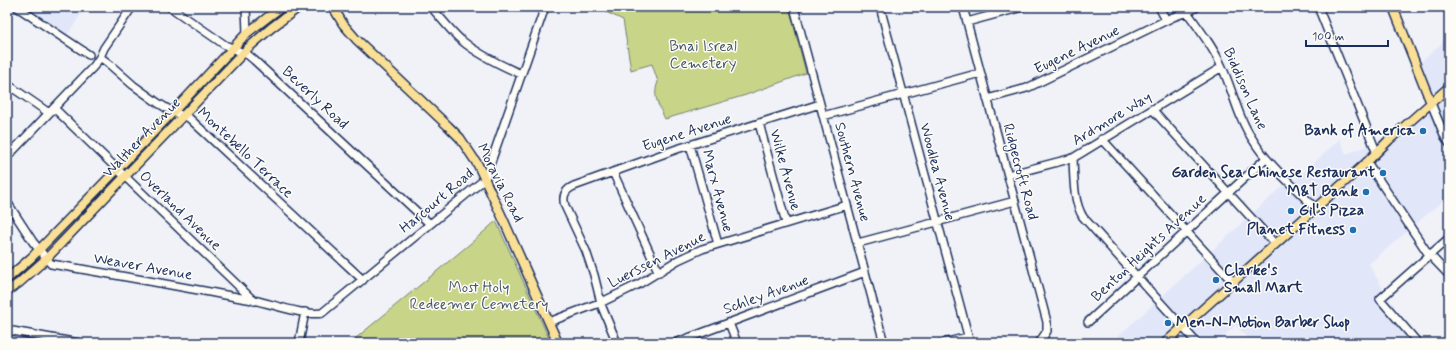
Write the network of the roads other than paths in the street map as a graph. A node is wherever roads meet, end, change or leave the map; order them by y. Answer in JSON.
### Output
{"nodes":[{"id":1,"x":17,"y":7,"type":"edge"},
{"id":2,"x":132,"y":7,"type":"edge"},
{"id":3,"x":170,"y":7,"type":"edge"},
{"id":4,"x":246,"y":7,"type":"edge"},
{"id":5,"x":281,"y":7,"type":"edge"},
{"id":6,"x":299,"y":7,"type":"edge"},
{"id":7,"x":333,"y":7,"type":"edge"},
{"id":8,"x":432,"y":7,"type":"edge"},
{"id":9,"x":545,"y":7,"type":"edge"},
{"id":10,"x":794,"y":7,"type":"edge"},
{"id":11,"x":880,"y":7,"type":"edge"},
{"id":12,"x":963,"y":7,"type":"edge"},
{"id":13,"x":1022,"y":7,"type":"edge"},
{"id":14,"x":1159,"y":7,"type":"edge"},
{"id":15,"x":1197,"y":7,"type":"edge"},
{"id":16,"x":1318,"y":7,"type":"edge"},
{"id":17,"x":1393,"y":7,"type":"edge"},
{"id":18,"x":1187,"y":12,"type":"junction"},
{"id":19,"x":1166,"y":20,"type":"junction"},
{"id":20,"x":967,"y":22,"type":"junction"},
{"id":21,"x":247,"y":33,"type":"junction"},
{"id":22,"x":233,"y":49,"type":"junction"},
{"id":23,"x":243,"y":53,"type":"junction"},
{"id":24,"x":89,"y":55,"type":"dead end"},
{"id":25,"x":100,"y":58,"type":"junction"},
{"id":26,"x":1222,"y":67,"type":"junction"},
{"id":27,"x":980,"y":73,"type":"junction"},
{"id":28,"x":521,"y":74,"type":"junction"},
{"id":29,"x":7,"y":84,"type":"edge"},
{"id":30,"x":1449,"y":87,"type":"edge"},
{"id":31,"x":904,"y":94,"type":"junction"},
{"id":32,"x":987,"y":99,"type":"junction"},
{"id":33,"x":1431,"y":103,"type":"junction"},
{"id":34,"x":820,"y":104,"type":"junction"},
{"id":35,"x":1152,"y":109,"type":"junction"},
{"id":36,"x":52,"y":110,"type":"junction"},
{"id":37,"x":173,"y":112,"type":"junction"},
{"id":38,"x":184,"y":115,"type":"junction"},
{"id":39,"x":823,"y":116,"type":"junction"},
{"id":40,"x":759,"y":123,"type":"junction"},
{"id":41,"x":1102,"y":139,"type":"junction"},
{"id":42,"x":1449,"y":143,"type":"edge"},
{"id":43,"x":690,"y":145,"type":"junction"},
{"id":44,"x":1376,"y":151,"type":"junction"},
{"id":45,"x":7,"y":157,"type":"edge"},
{"id":46,"x":1073,"y":158,"type":"junction"},
{"id":47,"x":1263,"y":161,"type":"dead end"},
{"id":48,"x":1366,"y":162,"type":"junction"},
{"id":49,"x":118,"y":169,"type":"junction"},
{"id":50,"x":614,"y":172,"type":"junction"},
{"id":51,"x":1008,"y":175,"type":"junction"},
{"id":52,"x":125,"y":176,"type":"junction"},
{"id":53,"x":484,"y":179,"type":"junction"},
{"id":54,"x":1228,"y":193,"type":"junction"},
{"id":55,"x":1014,"y":201,"type":"junction"},
{"id":56,"x":7,"y":202,"type":"edge"},
{"id":57,"x":847,"y":205,"type":"junction"},
{"id":58,"x":1315,"y":208,"type":"junction"},
{"id":59,"x":937,"y":222,"type":"junction"},
{"id":60,"x":786,"y":223,"type":"junction"},
{"id":61,"x":430,"y":224,"type":"junction"},
{"id":62,"x":1186,"y":231,"type":"junction"},
{"id":63,"x":1449,"y":238,"type":"edge"},
{"id":64,"x":858,"y":243,"type":"junction"},
{"id":65,"x":718,"y":244,"type":"junction"},
{"id":66,"x":1275,"y":244,"type":"junction"},
{"id":67,"x":39,"y":250,"type":"junction"},
{"id":68,"x":1430,"y":255,"type":"junction"},
{"id":69,"x":46,"y":258,"type":"junction"},
{"id":70,"x":866,"y":272,"type":"junction"},
{"id":71,"x":659,"y":273,"type":"junction"},
{"id":72,"x":1449,"y":275,"type":"edge"},
{"id":73,"x":1137,"y":277,"type":"junction"},
{"id":74,"x":7,"y":279,"type":"edge"},
{"id":75,"x":363,"y":280,"type":"junction"},
{"id":76,"x":1234,"y":282,"type":"junction"},
{"id":77,"x":7,"y":291,"type":"edge"},
{"id":78,"x":254,"y":300,"type":"junction"},
{"id":79,"x":602,"y":302,"type":"junction"},
{"id":80,"x":305,"y":312,"type":"junction"},
{"id":81,"x":549,"y":322,"type":"junction"},
{"id":82,"x":1088,"y":322,"type":"dead end"},
{"id":83,"x":729,"y":323,"type":"junction"},
{"id":84,"x":1183,"y":327,"type":"junction"},
{"id":85,"x":7,"y":330,"type":"edge"},
{"id":86,"x":969,"y":340,"type":"edge"},
{"id":87,"x":79,"y":343,"type":"edge"},
{"id":88,"x":299,"y":343,"type":"edge"},
{"id":89,"x":558,"y":343,"type":"edge"},
{"id":90,"x":617,"y":343,"type":"edge"},
{"id":91,"x":675,"y":343,"type":"edge"},
{"id":92,"x":737,"y":343,"type":"edge"},
{"id":93,"x":883,"y":343,"type":"edge"},
{"id":94,"x":943,"y":343,"type":"edge"},
{"id":95,"x":1039,"y":343,"type":"edge"},
{"id":96,"x":1165,"y":343,"type":"edge"},
{"id":97,"x":1197,"y":343,"type":"edge"},
{"id":98,"x":1418,"y":343,"type":"edge"}],
"edges":[{"from":1,"to":24,"type":"street"},
{"from":2,"to":25,"type":"street"},
{"from":3,"to":22,"type":"street","name":"Beverly Road"},
{"from":4,"to":21,"type":"street"},
{"from":5,"to":21,"type":"main road","name":"Walther Avenue"},
{"from":6,"to":23,"type":"main road","name":"Walther Avenue"},
{"from":7,"to":53,"type":"main road","name":"Moravia Road"},
{"from":8,"to":28,"type":"street"},
{"from":9,"to":28,"type":"street","name":"Harcourt Road"},
{"from":10,"to":34,"type":"street","name":"Southern Avenue"},
{"from":11,"to":31,"type":"street","name":"Woodlea Avenue"},
{"from":12,"to":20,"type":"street","name":"Ridgecroft Road"},
{"from":13,"to":20,"type":"street"},
{"from":14,"to":19,"type":"street"},
{"from":15,"to":18,"type":"street","name":"Eugene Avenue"},
{"from":16,"to":44,"type":"street"},
{"from":17,"to":33,"type":"main road"},
{"from":18,"to":19,"type":"street","name":"Eugene Avenue"},
{"from":18,"to":26,"type":"street","name":"Biddison Lane"},
{"from":19,"to":32,"type":"street","name":"Eugene Avenue"},
{"from":20,"to":27,"type":"street","name":"Ridgecroft Road"},
{"from":21,"to":22,"type":"main road","name":"Walther Avenue"},
{"from":22,"to":23,"type":"street","name":"Beverly Road"},
{"from":22,"to":37,"type":"main road","name":"Walther Avenue"},
{"from":23,"to":38,"type":"main road","name":"Walther Avenue"},
{"from":23,"to":61,"type":"street","name":"Beverly Road"},
{"from":25,"to":36,"type":"street"},
{"from":25,"to":37,"type":"street","name":"Montebello Terrace"},
{"from":26,"to":35,"type":"street","name":"Ardmore Way"},
{"from":26,"to":58,"type":"street","name":"Biddison Lane"},
{"from":27,"to":31,"type":"street"},
{"from":27,"to":32,"type":"street","name":"Ridgecroft Road"},
{"from":28,"to":53,"type":"street","name":"Harcourt Road"},
{"from":29,"to":36,"type":"street","name":"Overland Avenue"},
{"from":30,"to":33,"type":"main road"},
{"from":31,"to":39,"type":"street"},
{"from":31,"to":59,"type":"street","name":"Woodlea Avenue"},
{"from":32,"to":51,"type":"street","name":"Ridgecroft Road"},
{"from":33,"to":42,"type":"street"},
{"from":33,"to":44,"type":"main road"},
{"from":34,"to":39,"type":"street","name":"Southern Avenue"},
{"from":34,"to":40,"type":"street","name":"Eugene Avenue"},
{"from":35,"to":41,"type":"street","name":"Ardmore Way"},
{"from":35,"to":54,"type":"street"},
{"from":36,"to":45,"type":"street"},
{"from":36,"to":49,"type":"street","name":"Overland Avenue"},
{"from":37,"to":38,"type":"street","name":"Montebello Terrace"},
{"from":37,"to":49,"type":"main road","name":"Walther Avenue"},
{"from":38,"to":52,"type":"main road","name":"Walther Avenue"},
{"from":38,"to":75,"type":"street","name":"Montebello Terrace"},
{"from":39,"to":57,"type":"street","name":"Southern Avenue"},
{"from":40,"to":43,"type":"street","name":"Eugene Avenue"},
{"from":40,"to":60,"type":"street","name":"Wilke Avenue"},
{"from":41,"to":46,"type":"street","name":"Ardmore Way"},
{"from":41,"to":62,"type":"street"},
{"from":43,"to":50,"type":"street","name":"Eugene Avenue"},
{"from":43,"to":65,"type":"street","name":"Marx Avenue"},
{"from":44,"to":48,"type":"main road"},
{"from":46,"to":51,"type":"street","name":"Ardmore Way"},
{"from":46,"to":73,"type":"street"},
{"from":47,"to":54,"type":"street","name":"Benton Heights Avenue"},
{"from":48,"to":58,"type":"main road"},
{"from":48,"to":68,"type":"street"},
{"from":49,"to":52,"type":"street","name":"Overland Avenue"},
{"from":49,"to":67,"type":"main road","name":"Walther Avenue"},
{"from":50,"to":71,"type":"street"},
{"from":50,"to":79,"type":"street","name":"Eugene Avenue"},
{"from":51,"to":55,"type":"street","name":"Ridgecroft Road"},
{"from":52,"to":69,"type":"main road","name":"Walther Avenue"},
{"from":52,"to":78,"type":"street","name":"Overland Avenue"},
{"from":53,"to":61,"type":"street","name":"Harcourt Road"},
{"from":53,"to":81,"type":"main road","name":"Moravia Road"},
{"from":54,"to":62,"type":"street","name":"Benton Heights Avenue"},
{"from":54,"to":66,"type":"street"},
{"from":55,"to":59,"type":"street"},
{"from":55,"to":95,"type":"street","name":"Ridgecroft Road"},
{"from":56,"to":67,"type":"street","name":"Weaver Avenue"},
{"from":57,"to":60,"type":"street","name":"Luerssen Avenue"},
{"from":57,"to":64,"type":"street","name":"Southern Avenue"},
{"from":58,"to":66,"type":"main road"},
{"from":59,"to":64,"type":"street"},
{"from":59,"to":86,"type":"street","name":"Woodlea Avenue"},
{"from":60,"to":65,"type":"street","name":"Luerssen Avenue"},
{"from":61,"to":75,"type":"street","name":"Harcourt Road"},
{"from":62,"to":73,"type":"street","name":"Benton Heights Avenue"},
{"from":62,"to":76,"type":"street"},
{"from":63,"to":68,"type":"street"},
{"from":64,"to":70,"type":"street","name":"Southern Avenue"},
{"from":65,"to":71,"type":"street","name":"Luerssen Avenue"},
{"from":66,"to":76,"type":"main road"},
{"from":67,"to":69,"type":"street","name":"Weaver Avenue"},
{"from":67,"to":74,"type":"main road","name":"Walther Avenue"},
{"from":68,"to":72,"type":"street"},
{"from":68,"to":98,"type":"street"},
{"from":69,"to":77,"type":"main road","name":"Walther Avenue"},
{"from":69,"to":78,"type":"street","name":"Weaver Avenue"},
{"from":70,"to":83,"type":"street","name":"Schley Avenue"},
{"from":70,"to":93,"type":"street","name":"Southern Avenue"},
{"from":71,"to":79,"type":"street","name":"Luerssen Avenue"},
{"from":73,"to":82,"type":"street","name":"Benton Heights Avenue"},
{"from":73,"to":84,"type":"street"},
{"from":75,"to":80,"type":"street","name":"Harcourt Road"},
{"from":76,"to":84,"type":"main road"},
{"from":78,"to":80,"type":"street","name":"Weaver Avenue"},
{"from":79,"to":81,"type":"street","name":"Luerssen Avenue"},
{"from":79,"to":90,"type":"street"},
{"from":80,"to":88,"type":"street"},
{"from":81,"to":89,"type":"main road","name":"Moravia Road"},
{"from":83,"to":91,"type":"street","name":"Schley Avenue"},
{"from":83,"to":92,"type":"street"},
{"from":84,"to":96,"type":"main road"},
{"from":84,"to":97,"type":"street"},
{"from":85,"to":87,"type":"street"},
{"from":86,"to":94,"type":"street"}]}
